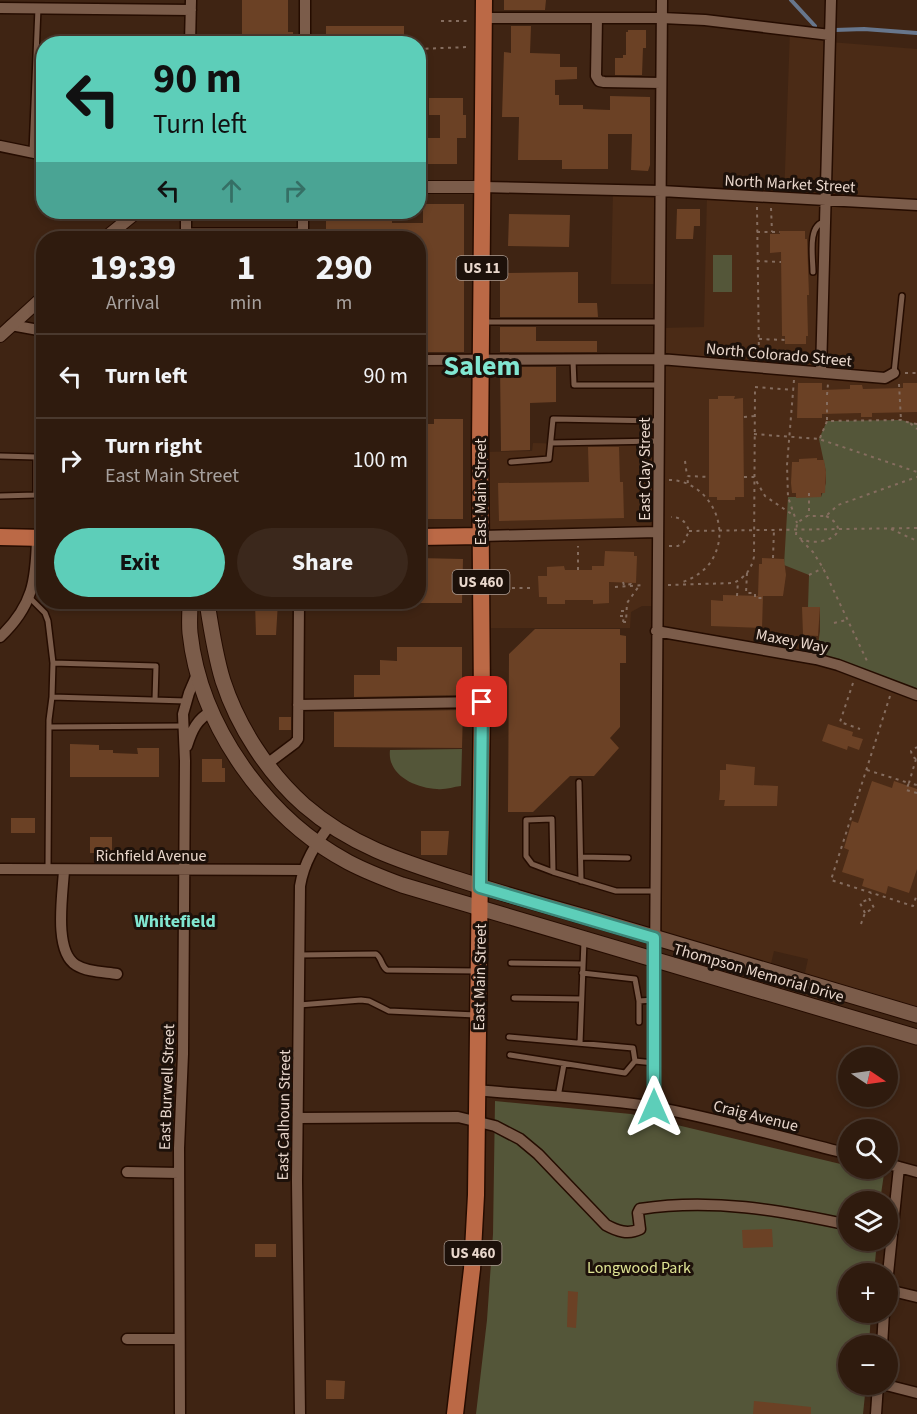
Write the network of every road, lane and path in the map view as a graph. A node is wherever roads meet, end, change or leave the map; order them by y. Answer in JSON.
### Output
{"nodes":[{"id":1,"x":305,"y":0,"type":"edge"},
{"id":2,"x":484,"y":0,"type":"edge"},
{"id":3,"x":662,"y":0,"type":"edge"},
{"id":4,"x":831,"y":0,"type":"edge"},
{"id":5,"x":190,"y":5,"type":"edge"},
{"id":6,"x":0,"y":8,"type":"edge"},
{"id":7,"x":38,"y":8,"type":"junction"},
{"id":8,"x":597,"y":18,"type":"junction"},
{"id":9,"x":662,"y":18,"type":"junction"},
{"id":10,"x":484,"y":19,"type":"junction"},
{"id":11,"x":441,"y":21,"type":"dead end"},
{"id":12,"x":830,"y":35,"type":"junction"},
{"id":13,"x":38,"y":36,"type":"edge"},
{"id":14,"x":190,"y":36,"type":"edge"},
{"id":15,"x":305,"y":36,"type":"edge"},
{"id":16,"x":483,"y":46,"type":"junction"},
{"id":17,"x":426,"y":49,"type":"edge"},
{"id":18,"x":661,"y":83,"type":"junction"},
{"id":19,"x":0,"y":146,"type":"edge"},
{"id":20,"x":36,"y":154,"type":"edge"},
{"id":21,"x":426,"y":187,"type":"edge"},
{"id":22,"x":483,"y":187,"type":"junction"},
{"id":23,"x":662,"y":190,"type":"junction"},
{"id":24,"x":757,"y":197,"type":"junction"},
{"id":25,"x":771,"y":198,"type":"junction"},
{"id":26,"x":827,"y":200,"type":"junction"},
{"id":27,"x":917,"y":205,"type":"edge"},
{"id":28,"x":128,"y":219,"type":"edge"},
{"id":29,"x":826,"y":222,"type":"junction"},
{"id":30,"x":114,"y":231,"type":"edge"},
{"id":31,"x":757,"y":232,"type":"junction"},
{"id":32,"x":772,"y":232,"type":"junction"},
{"id":33,"x":780,"y":232,"type":"dead end"},
{"id":34,"x":758,"y":261,"type":"junction"},
{"id":35,"x":781,"y":262,"type":"dead end"},
{"id":36,"x":813,"y":272,"type":"dead end"},
{"id":37,"x":902,"y":296,"type":"dead end"},
{"id":38,"x":36,"y":302,"type":"edge"},
{"id":39,"x":481,"y":322,"type":"junction"},
{"id":40,"x":660,"y":322,"type":"junction"},
{"id":41,"x":6,"y":324,"type":"edge"},
{"id":42,"x":36,"y":330,"type":"edge"},
{"id":43,"x":0,"y":336,"type":"edge"},
{"id":44,"x":759,"y":339,"type":"junction"},
{"id":45,"x":785,"y":340,"type":"dead end"},
{"id":46,"x":660,"y":359,"type":"junction"},
{"id":47,"x":426,"y":360,"type":"edge"},
{"id":48,"x":573,"y":360,"type":"junction"},
{"id":49,"x":480,"y":361,"type":"junction"},
{"id":50,"x":759,"y":367,"type":"junction"},
{"id":51,"x":795,"y":369,"type":"junction"},
{"id":52,"x":821,"y":372,"type":"junction"},
{"id":53,"x":894,"y":373,"type":"joint"},
{"id":54,"x":827,"y":384,"type":"dead end"},
{"id":55,"x":659,"y":385,"type":"junction"},
{"id":56,"x":794,"y":390,"type":"junction"},
{"id":57,"x":899,"y":392,"type":"dead end"},
{"id":58,"x":827,"y":395,"type":"dead end"},
{"id":59,"x":894,"y":400,"type":"dead end"},
{"id":60,"x":900,"y":400,"type":"junction"},
{"id":61,"x":792,"y":401,"type":"junction"},
{"id":62,"x":798,"y":401,"type":"dead end"},
{"id":63,"x":827,"y":402,"type":"dead end"},
{"id":64,"x":744,"y":417,"type":"dead end"},
{"id":65,"x":754,"y":417,"type":"junction"},
{"id":66,"x":901,"y":420,"type":"junction"},
{"id":67,"x":659,"y":421,"type":"junction"},
{"id":68,"x":827,"y":421,"type":"junction"},
{"id":69,"x":910,"y":423,"type":"junction"},
{"id":70,"x":917,"y":424,"type":"edge"},
{"id":71,"x":917,"y":429,"type":"edge"},
{"id":72,"x":754,"y":434,"type":"junction"},
{"id":73,"x":790,"y":436,"type":"junction"},
{"id":74,"x":819,"y":439,"type":"junction"},
{"id":75,"x":659,"y":441,"type":"junction"},
{"id":76,"x":551,"y":442,"type":"junction"},
{"id":77,"x":0,"y":456,"type":"edge"},
{"id":78,"x":685,"y":461,"type":"dead end"},
{"id":79,"x":511,"y":462,"type":"dead end"},
{"id":80,"x":917,"y":474,"type":"edge"},
{"id":81,"x":687,"y":476,"type":"junction"},
{"id":82,"x":709,"y":477,"type":"dead end"},
{"id":83,"x":744,"y":477,"type":"dead end"},
{"id":84,"x":754,"y":477,"type":"junction"},
{"id":85,"x":667,"y":480,"type":"dead end"},
{"id":86,"x":688,"y":483,"type":"junction"},
{"id":87,"x":809,"y":493,"type":"dead end"},
{"id":88,"x":0,"y":495,"type":"edge"},
{"id":89,"x":795,"y":516,"type":"junction"},
{"id":90,"x":809,"y":516,"type":"junction"},
{"id":91,"x":826,"y":516,"type":"junction"},
{"id":92,"x":668,"y":517,"type":"dead end"},
{"id":93,"x":797,"y":523,"type":"junction"},
{"id":94,"x":889,"y":528,"type":"junction"},
{"id":95,"x":917,"y":528,"type":"edge"},
{"id":96,"x":774,"y":529,"type":"junction"},
{"id":97,"x":797,"y":529,"type":"junction"},
{"id":98,"x":838,"y":529,"type":"junction"},
{"id":99,"x":720,"y":530,"type":"junction"},
{"id":100,"x":754,"y":530,"type":"junction"},
{"id":101,"x":689,"y":531,"type":"junction"},
{"id":102,"x":658,"y":532,"type":"junction"},
{"id":103,"x":578,"y":534,"type":"junction"},
{"id":104,"x":481,"y":536,"type":"junction"},
{"id":105,"x":0,"y":537,"type":"edge"},
{"id":106,"x":426,"y":537,"type":"edge"},
{"id":107,"x":36,"y":538,"type":"edge"},
{"id":108,"x":800,"y":539,"type":"junction"},
{"id":109,"x":917,"y":542,"type":"edge"},
{"id":110,"x":669,"y":546,"type":"dead end"},
{"id":111,"x":773,"y":558,"type":"dead end"},
{"id":112,"x":823,"y":568,"type":"junction"},
{"id":113,"x":578,"y":570,"type":"dead end"},
{"id":114,"x":36,"y":572,"type":"edge"},
{"id":115,"x":747,"y":573,"type":"junction"},
{"id":116,"x":809,"y":575,"type":"dead end"},
{"id":117,"x":738,"y":581,"type":"junction"},
{"id":118,"x":624,"y":582,"type":"dead end"},
{"id":119,"x":644,"y":585,"type":"dead end"},
{"id":120,"x":668,"y":585,"type":"dead end"},
{"id":121,"x":678,"y":585,"type":"junction"},
{"id":122,"x":639,"y":586,"type":"junction"},
{"id":123,"x":615,"y":587,"type":"dead end"},
{"id":124,"x":632,"y":587,"type":"junction"},
{"id":125,"x":481,"y":588,"type":"junction"},
{"id":126,"x":533,"y":588,"type":"dead end"},
{"id":127,"x":737,"y":596,"type":"dead end"},
{"id":128,"x":29,"y":597,"type":"junction"},
{"id":129,"x":765,"y":598,"type":"dead end"},
{"id":130,"x":36,"y":604,"type":"edge"},
{"id":131,"x":41,"y":609,"type":"edge"},
{"id":132,"x":190,"y":609,"type":"edge"},
{"id":133,"x":208,"y":609,"type":"edge"},
{"id":134,"x":299,"y":609,"type":"edge"},
{"id":135,"x":621,"y":611,"type":"dead end"},
{"id":136,"x":627,"y":611,"type":"junction"},
{"id":137,"x":620,"y":616,"type":"dead end"},
{"id":138,"x":846,"y":620,"type":"junction"},
{"id":139,"x":834,"y":623,"type":"dead end"},
{"id":140,"x":657,"y":630,"type":"junction"},
{"id":141,"x":0,"y":637,"type":"edge"},
{"id":142,"x":53,"y":663,"type":"junction"},
{"id":143,"x":198,"y":672,"type":"junction"},
{"id":144,"x":856,"y":672,"type":"junction"},
{"id":145,"x":872,"y":678,"type":"junction"},
{"id":146,"x":894,"y":686,"type":"junction"},
{"id":147,"x":917,"y":695,"type":"edge"},
{"id":148,"x":52,"y":697,"type":"junction"},
{"id":149,"x":155,"y":700,"type":"junction"},
{"id":150,"x":186,"y":701,"type":"junction"},
{"id":151,"x":482,"y":702,"type":"junction"},
{"id":152,"x":298,"y":705,"type":"junction"},
{"id":153,"x":212,"y":711,"type":"junction"},
{"id":154,"x":840,"y":722,"type":"junction"},
{"id":155,"x":183,"y":726,"type":"junction"},
{"id":156,"x":49,"y":727,"type":"junction"},
{"id":157,"x":838,"y":728,"type":"dead end"},
{"id":158,"x":860,"y":729,"type":"dead end"},
{"id":159,"x":917,"y":747,"type":"edge"},
{"id":160,"x":917,"y":759,"type":"edge"},
{"id":161,"x":185,"y":761,"type":"junction"},
{"id":162,"x":267,"y":764,"type":"junction"},
{"id":163,"x":867,"y":770,"type":"junction"},
{"id":164,"x":579,"y":782,"type":"dead end"},
{"id":165,"x":909,"y":783,"type":"junction"},
{"id":166,"x":917,"y":786,"type":"edge"},
{"id":167,"x":917,"y":793,"type":"edge"},
{"id":168,"x":330,"y":825,"type":"junction"},
{"id":169,"x":317,"y":842,"type":"junction"},
{"id":170,"x":581,"y":857,"type":"junction"},
{"id":171,"x":628,"y":858,"type":"dead end"},
{"id":172,"x":0,"y":869,"type":"edge"},
{"id":173,"x":48,"y":869,"type":"junction"},
{"id":174,"x":64,"y":870,"type":"junction"},
{"id":175,"x":183,"y":870,"type":"junction"},
{"id":176,"x":303,"y":870,"type":"junction"},
{"id":177,"x":553,"y":872,"type":"junction"},
{"id":178,"x":581,"y":881,"type":"junction"},
{"id":179,"x":480,"y":887,"type":"junction"},
{"id":180,"x":655,"y":891,"type":"junction"},
{"id":181,"x":871,"y":892,"type":"junction"},
{"id":182,"x":917,"y":894,"type":"edge"},
{"id":183,"x":869,"y":898,"type":"junction"},
{"id":184,"x":480,"y":909,"type":"junction"},
{"id":185,"x":865,"y":913,"type":"junction"},
{"id":186,"x":861,"y":924,"type":"dead end"},
{"id":187,"x":654,"y":938,"type":"junction"},
{"id":188,"x":584,"y":939,"type":"junction"},
{"id":189,"x":298,"y":955,"type":"junction"},
{"id":190,"x":654,"y":960,"type":"junction"},
{"id":191,"x":511,"y":963,"type":"dead end"},
{"id":192,"x":583,"y":964,"type":"junction"},
{"id":193,"x":479,"y":971,"type":"junction"},
{"id":194,"x":582,"y":973,"type":"junction"},
{"id":195,"x":117,"y":974,"type":"dead end"},
{"id":196,"x":514,"y":998,"type":"dead end"},
{"id":197,"x":581,"y":999,"type":"junction"},
{"id":198,"x":654,"y":1000,"type":"junction"},
{"id":199,"x":639,"y":1001,"type":"junction"},
{"id":200,"x":298,"y":1005,"type":"junction"},
{"id":201,"x":478,"y":1015,"type":"junction"},
{"id":202,"x":917,"y":1015,"type":"edge"},
{"id":203,"x":639,"y":1022,"type":"dead end"},
{"id":204,"x":509,"y":1037,"type":"dead end"},
{"id":205,"x":917,"y":1037,"type":"edge"},
{"id":206,"x":580,"y":1043,"type":"junction"},
{"id":207,"x":510,"y":1055,"type":"dead end"},
{"id":208,"x":635,"y":1061,"type":"junction"},
{"id":209,"x":654,"y":1063,"type":"junction"},
{"id":210,"x":564,"y":1064,"type":"junction"},
{"id":211,"x":477,"y":1090,"type":"junction"},
{"id":212,"x":558,"y":1097,"type":"junction"},
{"id":213,"x":654,"y":1107,"type":"junction"},
{"id":214,"x":298,"y":1118,"type":"junction"},
{"id":215,"x":476,"y":1122,"type":"junction"},
{"id":216,"x":838,"y":1151,"type":"edge"},
{"id":217,"x":898,"y":1167,"type":"edge"},
{"id":218,"x":127,"y":1172,"type":"dead end"},
{"id":219,"x":917,"y":1172,"type":"edge"},
{"id":220,"x":179,"y":1173,"type":"junction"},
{"id":221,"x":838,"y":1223,"type":"edge"},
{"id":222,"x":898,"y":1292,"type":"edge"},
{"id":223,"x":917,"y":1297,"type":"edge"},
{"id":224,"x":127,"y":1339,"type":"dead end"},
{"id":225,"x":180,"y":1339,"type":"junction"},
{"id":226,"x":898,"y":1388,"type":"edge"},
{"id":227,"x":917,"y":1393,"type":"edge"},
{"id":228,"x":879,"y":1395,"type":"edge"},
{"id":229,"x":180,"y":1414,"type":"edge"},
{"id":230,"x":300,"y":1414,"type":"edge"},
{"id":231,"x":455,"y":1414,"type":"edge"},
{"id":232,"x":876,"y":1414,"type":"edge"}],
"edges":[{"from":1,"to":15,"type":"street"},
{"from":2,"to":10,"type":"main road","name":"East Main Street","number":"US 11"},
{"from":3,"to":9,"type":"street","name":"East Clay Street"},
{"from":4,"to":12,"type":"street"},
{"from":5,"to":7,"type":"street"},
{"from":5,"to":14,"type":"street"},
{"from":6,"to":7,"type":"street"},
{"from":7,"to":13,"type":"lane"},
{"from":8,"to":9,"type":"street"},
{"from":8,"to":10,"type":"street"},
{"from":8,"to":18,"type":"street"},
{"from":9,"to":12,"type":"street"},
{"from":9,"to":18,"type":"street","name":"East Clay Street"},
{"from":10,"to":11,"type":"path"},
{"from":10,"to":16,"type":"main road","name":"East Main Street","number":"US 11"},
{"from":12,"to":26,"type":"street"},
{"from":16,"to":17,"type":"path"},
{"from":16,"to":22,"type":"main road","name":"East Main Street","number":"US 11"},
{"from":18,"to":23,"type":"street","name":"East Clay Street"},
{"from":19,"to":20,"type":"street"},
{"from":21,"to":22,"type":"street"},
{"from":22,"to":23,"type":"street","name":"North Market Street"},
{"from":22,"to":39,"type":"main road","name":"East Main Street","number":"US 11"},
{"from":23,"to":24,"type":"street","name":"North Market Street"},
{"from":23,"to":40,"type":"street","name":"East Clay Street"},
{"from":24,"to":25,"type":"street","name":"North Market Street"},
{"from":24,"to":31,"type":"path"},
{"from":25,"to":26,"type":"street","name":"North Market Street"},
{"from":25,"to":32,"type":"path"},
{"from":26,"to":27,"type":"street","name":"North Market Street"},
{"from":26,"to":29,"type":"street"},
{"from":28,"to":30,"type":"street"},
{"from":29,"to":36,"type":"lane"},
{"from":29,"to":52,"type":"street"},
{"from":31,"to":32,"type":"path"},
{"from":31,"to":34,"type":"path"},
{"from":32,"to":33,"type":"path"},
{"from":34,"to":35,"type":"path"},
{"from":34,"to":44,"type":"path"},
{"from":37,"to":53,"type":"lane"},
{"from":38,"to":41,"type":"street"},
{"from":39,"to":40,"type":"lane"},
{"from":39,"to":49,"type":"main road","name":"East Main Street","number":"US 11"},
{"from":40,"to":46,"type":"street","name":"East Clay Street"},
{"from":41,"to":42,"type":"street"},
{"from":41,"to":43,"type":"street"},
{"from":44,"to":45,"type":"path"},
{"from":44,"to":50,"type":"path"},
{"from":46,"to":48,"type":"street","name":"North Colorado Street"},
{"from":46,"to":50,"type":"street","name":"North Colorado Street"},
{"from":46,"to":55,"type":"street","name":"East Clay Street"},
{"from":47,"to":49,"type":"street","name":"North Colorado Street"},
{"from":48,"to":49,"type":"street","name":"North Colorado Street"},
{"from":48,"to":55,"type":"lane"},
{"from":49,"to":104,"type":"main road","name":"East Main Street","number":"US 11"},
{"from":50,"to":51,"type":"street","name":"North Colorado Street"},
{"from":51,"to":52,"type":"street","name":"North Colorado Street"},
{"from":51,"to":56,"type":"path"},
{"from":52,"to":53,"type":"street","name":"North Colorado Street"},
{"from":54,"to":58,"type":"path"},
{"from":55,"to":67,"type":"street","name":"East Clay Street"},
{"from":56,"to":61,"type":"path"},
{"from":56,"to":65,"type":"path"},
{"from":57,"to":60,"type":"path"},
{"from":59,"to":60,"type":"path"},
{"from":60,"to":66,"type":"path"},
{"from":61,"to":62,"type":"path"},
{"from":61,"to":73,"type":"path"},
{"from":63,"to":68,"type":"path"},
{"from":64,"to":65,"type":"path"},
{"from":65,"to":72,"type":"path"},
{"from":66,"to":68,"type":"path"},
{"from":66,"to":69,"type":"path"},
{"from":67,"to":75,"type":"street","name":"East Clay Street"},
{"from":67,"to":76,"type":"lane"},
{"from":68,"to":74,"type":"path"},
{"from":69,"to":70,"type":"path"},
{"from":69,"to":71,"type":"path"},
{"from":72,"to":73,"type":"path"},
{"from":72,"to":84,"type":"path"},
{"from":73,"to":74,"type":"path"},
{"from":73,"to":89,"type":"path"},
{"from":74,"to":80,"type":"path"},
{"from":75,"to":76,"type":"lane"},
{"from":75,"to":102,"type":"street","name":"East Clay Street"},
{"from":76,"to":79,"type":"lane"},
{"from":77,"to":88,"type":"lane"},
{"from":78,"to":81,"type":"path"},
{"from":80,"to":91,"type":"path"},
{"from":81,"to":82,"type":"path"},
{"from":81,"to":86,"type":"path"},
{"from":83,"to":84,"type":"path"},
{"from":84,"to":89,"type":"path"},
{"from":84,"to":100,"type":"path"},
{"from":85,"to":86,"type":"path"},
{"from":86,"to":99,"type":"path"},
{"from":87,"to":90,"type":"path"},
{"from":89,"to":93,"type":"path"},
{"from":90,"to":91,"type":"path"},
{"from":90,"to":93,"type":"path"},
{"from":91,"to":98,"type":"path"},
{"from":92,"to":101,"type":"path"},
{"from":93,"to":97,"type":"path"},
{"from":94,"to":95,"type":"path"},
{"from":94,"to":98,"type":"path"},
{"from":94,"to":109,"type":"path"},
{"from":96,"to":97,"type":"path"},
{"from":96,"to":100,"type":"path"},
{"from":96,"to":111,"type":"path"},
{"from":97,"to":98,"type":"path"},
{"from":97,"to":108,"type":"path"},
{"from":98,"to":108,"type":"path"},
{"from":99,"to":100,"type":"path"},
{"from":99,"to":101,"type":"path"},
{"from":99,"to":121,"type":"path"},
{"from":100,"to":115,"type":"path"},
{"from":101,"to":110,"type":"path"},
{"from":102,"to":103,"type":"street"},
{"from":102,"to":140,"type":"street","name":"East Clay Street"},
{"from":103,"to":104,"type":"street"},
{"from":103,"to":113,"type":"path"},
{"from":104,"to":106,"type":"main road"},
{"from":104,"to":125,"type":"main road","name":"East Main Street","number":"US 460"},
{"from":105,"to":107,"type":"main road"},
{"from":108,"to":112,"type":"path"},
{"from":112,"to":116,"type":"path"},
{"from":112,"to":138,"type":"path"},
{"from":114,"to":128,"type":"street"},
{"from":115,"to":117,"type":"path"},
{"from":115,"to":129,"type":"path"},
{"from":117,"to":121,"type":"path"},
{"from":117,"to":127,"type":"path"},
{"from":118,"to":124,"type":"path"},
{"from":119,"to":122,"type":"path"},
{"from":120,"to":121,"type":"path"},
{"from":122,"to":124,"type":"path"},
{"from":122,"to":136,"type":"path"},
{"from":123,"to":124,"type":"path"},
{"from":125,"to":126,"type":"path"},
{"from":125,"to":151,"type":"main road","name":"East Main Street","number":"US 460"},
{"from":128,"to":130,"type":"lane"},
{"from":128,"to":141,"type":"street"},
{"from":131,"to":142,"type":"lane"},
{"from":132,"to":143,"type":"main road","name":"Thompson Memorial Drive"},
{"from":133,"to":162,"type":"main road","name":"Thompson Memorial Drive"},
{"from":134,"to":152,"type":"street"},
{"from":135,"to":136,"type":"path"},
{"from":136,"to":137,"type":"path"},
{"from":138,"to":139,"type":"path"},
{"from":138,"to":145,"type":"path"},
{"from":140,"to":144,"type":"street","name":"Maxey Way"},
{"from":140,"to":180,"type":"street","name":"East Clay Street"},
{"from":142,"to":148,"type":"lane"},
{"from":142,"to":149,"type":"lane"},
{"from":143,"to":150,"type":"street","name":"East Burwell Street"},
{"from":143,"to":153,"type":"main road","name":"Thompson Memorial Drive"},
{"from":144,"to":145,"type":"street","name":"Maxey Way"},
{"from":144,"to":154,"type":"path"},
{"from":145,"to":146,"type":"street","name":"Maxey Way"},
{"from":146,"to":147,"type":"street","name":"Maxey Way"},
{"from":146,"to":163,"type":"path"},
{"from":148,"to":149,"type":"lane"},
{"from":148,"to":156,"type":"lane"},
{"from":149,"to":150,"type":"lane"},
{"from":150,"to":155,"type":"street","name":"East Burwell Street"},
{"from":151,"to":152,"type":"street"},
{"from":151,"to":179,"type":"main road","name":"East Main Street","number":"US 460"},
{"from":152,"to":162,"type":"street"},
{"from":153,"to":161,"type":"street","name":"East Burwell Street"},
{"from":153,"to":169,"type":"main road","name":"Thompson Memorial Drive"},
{"from":154,"to":157,"type":"path"},
{"from":154,"to":158,"type":"path"},
{"from":155,"to":156,"type":"lane"},
{"from":155,"to":161,"type":"street","name":"East Burwell Street"},
{"from":156,"to":173,"type":"lane"},
{"from":159,"to":160,"type":"path"},
{"from":160,"to":165,"type":"path"},
{"from":161,"to":175,"type":"street","name":"East Burwell Street"},
{"from":162,"to":168,"type":"main road","name":"Thompson Memorial Drive"},
{"from":163,"to":165,"type":"path"},
{"from":163,"to":181,"type":"path"},
{"from":164,"to":170,"type":"lane"},
{"from":165,"to":166,"type":"path"},
{"from":165,"to":167,"type":"path"},
{"from":168,"to":169,"type":"street","name":"East Calhoun Street"},
{"from":168,"to":179,"type":"main road","name":"Thompson Memorial Drive"},
{"from":169,"to":176,"type":"street","name":"East Calhoun Street"},
{"from":169,"to":184,"type":"main road","name":"Thompson Memorial Drive"},
{"from":170,"to":171,"type":"lane"},
{"from":170,"to":178,"type":"lane"},
{"from":172,"to":173,"type":"street","name":"Richfield Avenue"},
{"from":173,"to":174,"type":"street","name":"Richfield Avenue"},
{"from":174,"to":175,"type":"street","name":"Richfield Avenue"},
{"from":174,"to":195,"type":"street"},
{"from":175,"to":176,"type":"street","name":"Richfield Avenue"},
{"from":175,"to":220,"type":"street","name":"East Burwell Street"},
{"from":176,"to":189,"type":"street","name":"East Calhoun Street"},
{"from":177,"to":177,"type":"lane"},
{"from":177,"to":178,"type":"lane"},
{"from":178,"to":180,"type":"lane"},
{"from":179,"to":184,"type":"main road","name":"East Main Street","number":"US 460"},
{"from":179,"to":187,"type":"main road","name":"Thompson Memorial Drive"},
{"from":180,"to":187,"type":"street","name":"East Clay Street"},
{"from":181,"to":182,"type":"path"},
{"from":181,"to":183,"type":"path"},
{"from":183,"to":185,"type":"path"},
{"from":183,"to":185,"type":"path"},
{"from":184,"to":188,"type":"main road","name":"Thompson Memorial Drive"},
{"from":184,"to":193,"type":"main road","name":"East Main Street","number":"US 460"},
{"from":185,"to":186,"type":"path"},
{"from":187,"to":190,"type":"street","name":"East Clay Street"},
{"from":187,"to":202,"type":"main road","name":"Thompson Memorial Drive"},
{"from":188,"to":190,"type":"main road","name":"Thompson Memorial Drive"},
{"from":188,"to":192,"type":"lane"},
{"from":189,"to":193,"type":"lane"},
{"from":189,"to":200,"type":"street","name":"East Calhoun Street"},
{"from":190,"to":198,"type":"street","name":"East Clay Street"},
{"from":190,"to":205,"type":"main road","name":"Thompson Memorial Drive"},
{"from":191,"to":192,"type":"lane"},
{"from":192,"to":194,"type":"lane"},
{"from":193,"to":201,"type":"main road","name":"East Main Street","number":"US 460"},
{"from":194,"to":197,"type":"lane"},
{"from":194,"to":199,"type":"lane"},
{"from":196,"to":197,"type":"lane"},
{"from":197,"to":206,"type":"lane"},
{"from":198,"to":199,"type":"lane"},
{"from":198,"to":209,"type":"street","name":"East Clay Street"},
{"from":199,"to":203,"type":"lane"},
{"from":200,"to":201,"type":"lane"},
{"from":200,"to":214,"type":"street","name":"East Calhoun Street"},
{"from":201,"to":211,"type":"main road","name":"East Main Street","number":"US 460"},
{"from":204,"to":206,"type":"lane"},
{"from":206,"to":208,"type":"lane"},
{"from":207,"to":210,"type":"lane"},
{"from":208,"to":209,"type":"lane"},
{"from":208,"to":210,"type":"lane"},
{"from":209,"to":213,"type":"street","name":"East Clay Street"},
{"from":210,"to":212,"type":"lane"},
{"from":211,"to":212,"type":"street","name":"Craig Avenue"},
{"from":211,"to":215,"type":"main road","name":"East Main Street","number":"US 460"},
{"from":212,"to":213,"type":"street","name":"Craig Avenue"},
{"from":213,"to":216,"type":"street","name":"Craig Avenue"},
{"from":214,"to":215,"type":"street"},
{"from":214,"to":230,"type":"street","name":"East Calhoun Street"},
{"from":215,"to":221,"type":"street"},
{"from":215,"to":231,"type":"main road","name":"East Main Street","number":"US 460"},
{"from":217,"to":219,"type":"street"},
{"from":218,"to":220,"type":"street"},
{"from":220,"to":225,"type":"street","name":"East Burwell Street"},
{"from":222,"to":223,"type":"street"},
{"from":224,"to":225,"type":"street"},
{"from":225,"to":229,"type":"street","name":"East Burwell Street"},
{"from":226,"to":227,"type":"street"},
{"from":228,"to":232,"type":"street"}]}
